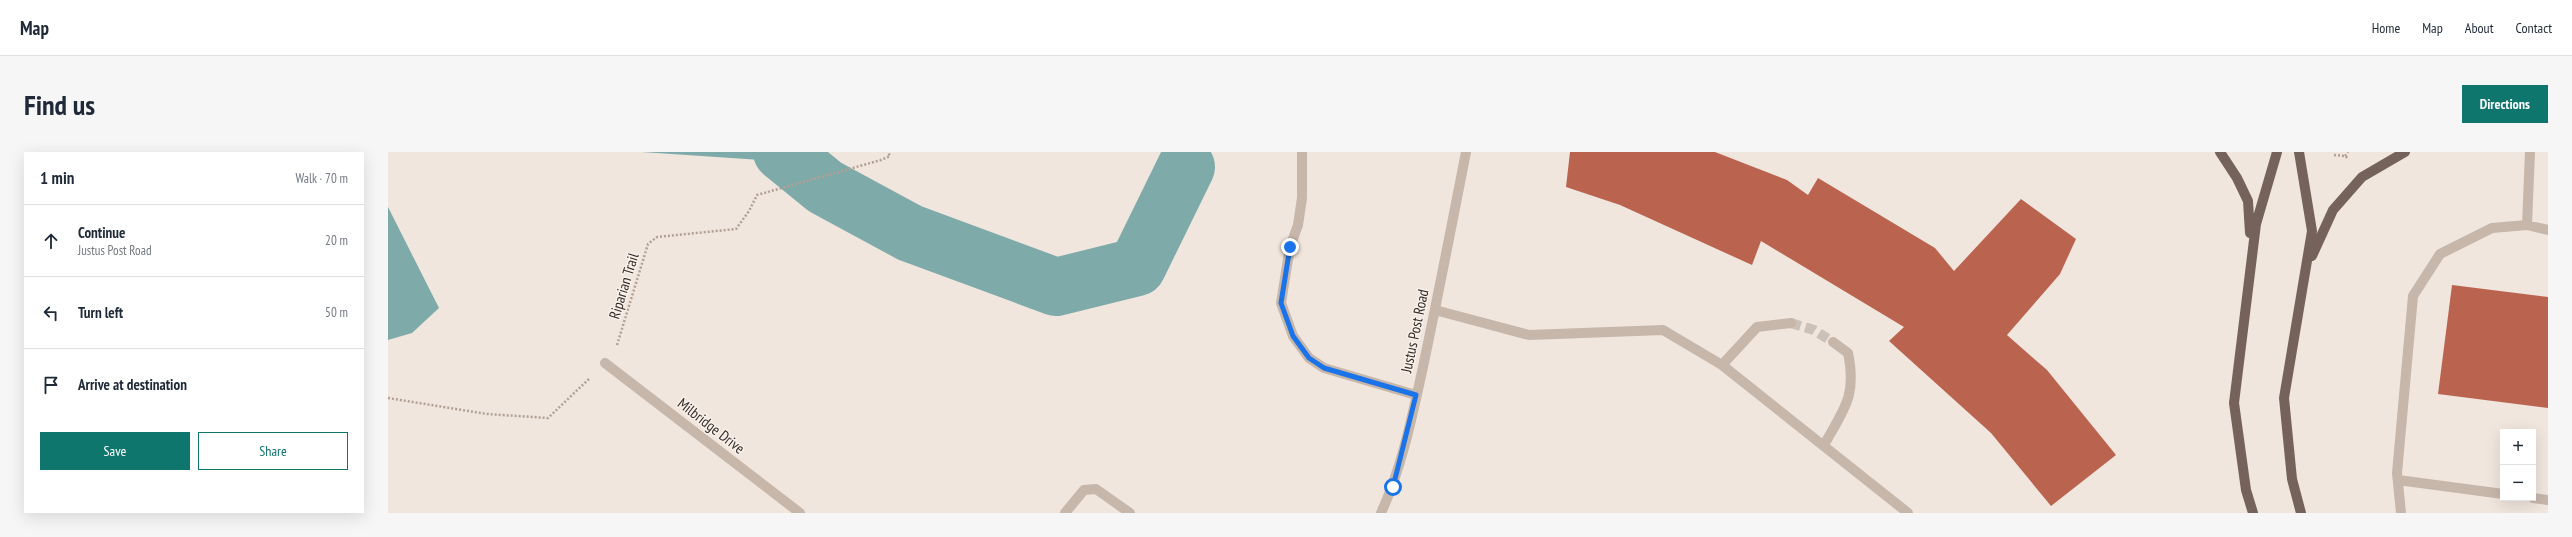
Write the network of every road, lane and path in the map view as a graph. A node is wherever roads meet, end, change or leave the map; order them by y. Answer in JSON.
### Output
{"nodes":[{"id":1,"x":888,"y":152,"type":"edge"},
{"id":2,"x":1302,"y":152,"type":"edge"},
{"id":3,"x":1466,"y":152,"type":"edge"},
{"id":4,"x":2220,"y":152,"type":"edge"},
{"id":5,"x":2277,"y":152,"type":"edge"},
{"id":6,"x":2299,"y":152,"type":"edge"},
{"id":7,"x":2348,"y":152,"type":"edge"},
{"id":8,"x":2405,"y":152,"type":"edge"},
{"id":9,"x":2530,"y":152,"type":"edge"},
{"id":10,"x":2334,"y":155,"type":"dead end"},
{"id":11,"x":2345,"y":156,"type":"junction"},
{"id":12,"x":2351,"y":161,"type":"dead end"},
{"id":13,"x":2527,"y":225,"type":"junction"},
{"id":14,"x":2548,"y":230,"type":"edge"},
{"id":15,"x":2252,"y":255,"type":"junction"},
{"id":16,"x":2305,"y":271,"type":"junction"},
{"id":17,"x":1435,"y":310,"type":"junction"},
{"id":18,"x":1791,"y":322,"type":"tunnel mouth"},
{"id":19,"x":1833,"y":342,"type":"tunnel mouth"},
{"id":20,"x":605,"y":363,"type":"junction"},
{"id":21,"x":1722,"y":365,"type":"junction"},
{"id":22,"x":1416,"y":395,"type":"junction"},
{"id":23,"x":388,"y":398,"type":"edge"},
{"id":24,"x":1824,"y":445,"type":"junction"},
{"id":25,"x":2398,"y":480,"type":"junction"},
{"id":26,"x":2500,"y":494,"type":"edge"},
{"id":27,"x":2536,"y":498,"type":"edge"},
{"id":28,"x":2548,"y":500,"type":"edge"},
{"id":29,"x":800,"y":513,"type":"edge"},
{"id":30,"x":1065,"y":513,"type":"edge"},
{"id":31,"x":1130,"y":513,"type":"edge"},
{"id":32,"x":1381,"y":513,"type":"edge"},
{"id":33,"x":1908,"y":513,"type":"edge"},
{"id":34,"x":2253,"y":513,"type":"edge"},
{"id":35,"x":2301,"y":513,"type":"edge"},
{"id":36,"x":2401,"y":513,"type":"edge"}],
"edges":[{"from":1,"to":20,"type":"path","name":"Riparian Trail"},
{"from":2,"to":22,"type":"street"},
{"from":3,"to":17,"type":"street","name":"Justus Post Road"},
{"from":4,"to":15,"type":"main road"},
{"from":5,"to":15,"type":"main road"},
{"from":6,"to":16,"type":"main road"},
{"from":7,"to":11,"type":"path"},
{"from":8,"to":16,"type":"main road"},
{"from":9,"to":13,"type":"street"},
{"from":10,"to":11,"type":"path"},
{"from":11,"to":12,"type":"path"},
{"from":13,"to":14,"type":"street"},
{"from":13,"to":25,"type":"street"},
{"from":15,"to":34,"type":"main road"},
{"from":16,"to":35,"type":"main road"},
{"from":17,"to":21,"type":"street"},
{"from":17,"to":22,"type":"street","name":"Justus Post Road"},
{"from":18,"to":21,"type":"street"},
{"from":19,"to":24,"type":"street"},
{"from":20,"to":23,"type":"path","name":"Riparian Trail"},
{"from":20,"to":29,"type":"street","name":"Milbridge Drive"},
{"from":21,"to":24,"type":"street"},
{"from":22,"to":32,"type":"street","name":"Justus Post Road"},
{"from":24,"to":33,"type":"street"},
{"from":25,"to":26,"type":"street"},
{"from":25,"to":36,"type":"street"},
{"from":27,"to":28,"type":"street"},
{"from":30,"to":31,"type":"street"}]}
